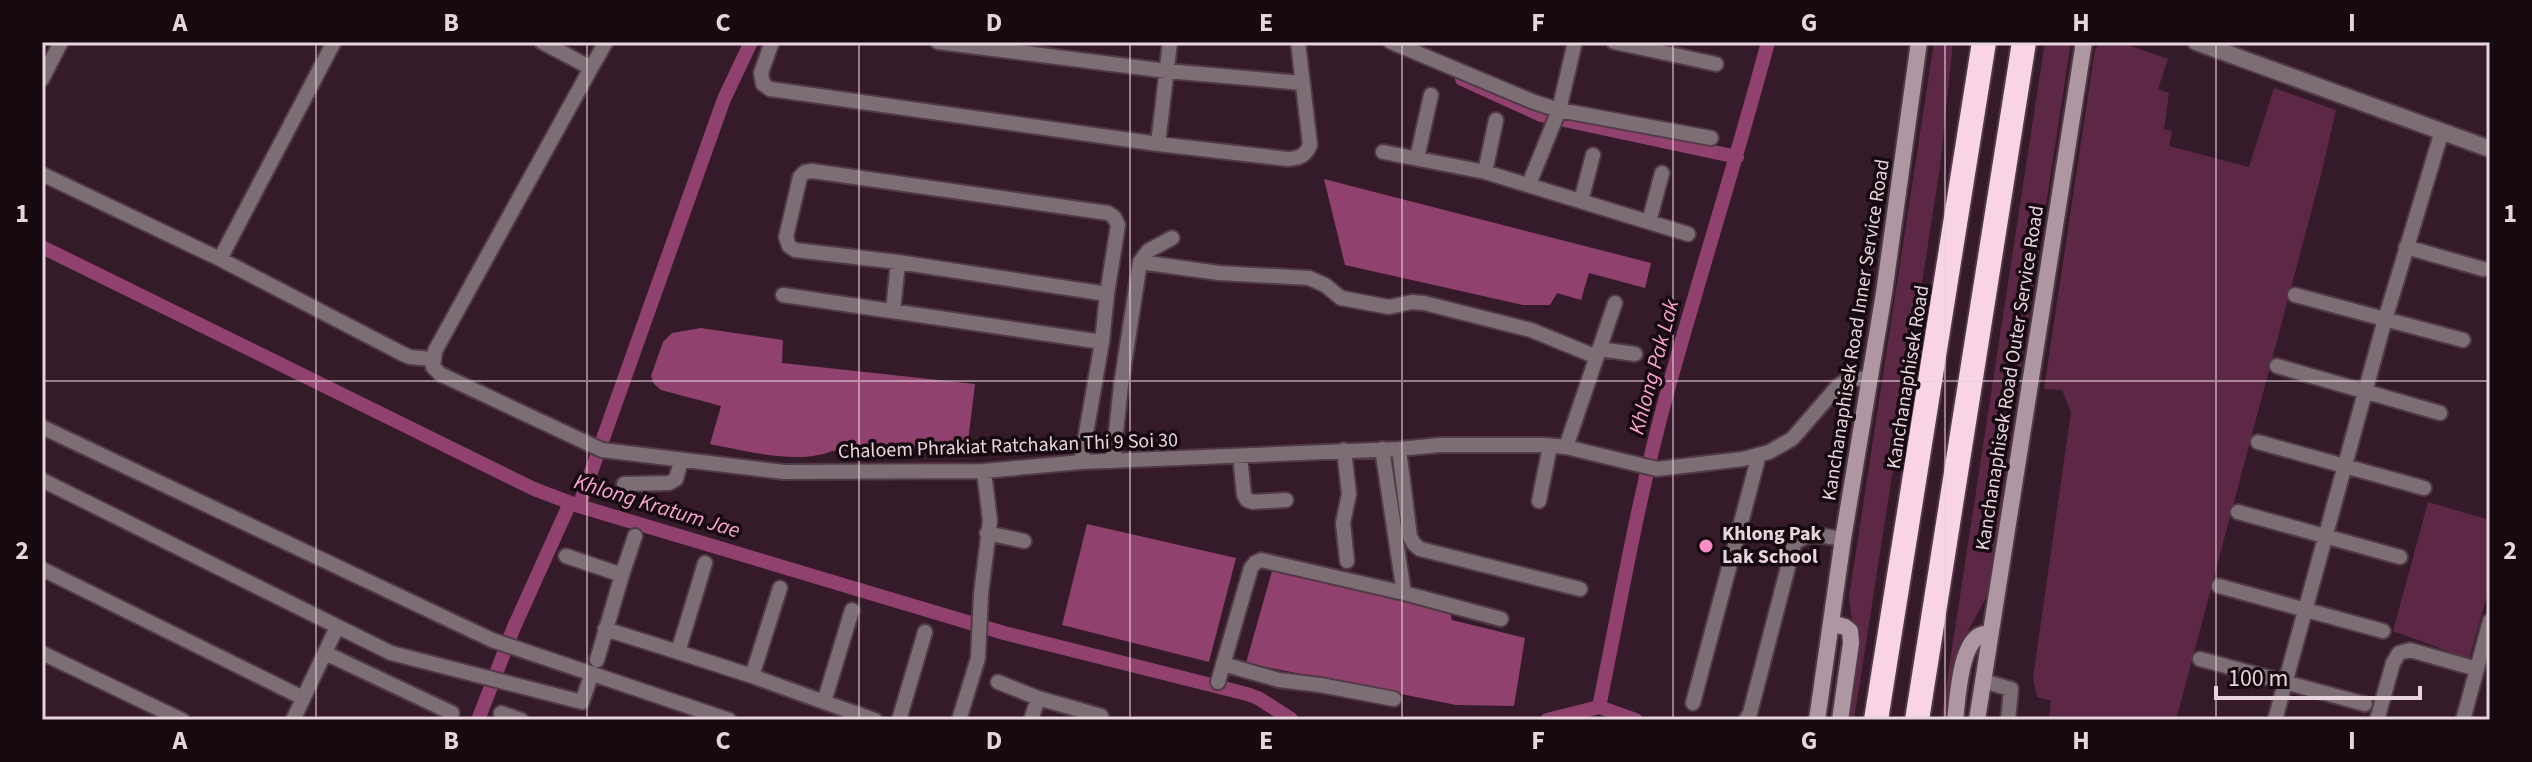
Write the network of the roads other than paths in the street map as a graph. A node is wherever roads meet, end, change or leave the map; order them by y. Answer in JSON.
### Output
{"nodes":[{"id":1,"x":61,"y":42,"type":"edge"},
{"id":2,"x":334,"y":42,"type":"edge"},
{"id":3,"x":542,"y":42,"type":"edge"},
{"id":4,"x":606,"y":42,"type":"edge"},
{"id":5,"x":772,"y":42,"type":"edge"},
{"id":6,"x":938,"y":42,"type":"edge"},
{"id":7,"x":1170,"y":42,"type":"edge"},
{"id":8,"x":1298,"y":42,"type":"edge"},
{"id":9,"x":1391,"y":42,"type":"edge"},
{"id":10,"x":1575,"y":42,"type":"edge"},
{"id":11,"x":1614,"y":42,"type":"edge"},
{"id":12,"x":1919,"y":42,"type":"edge"},
{"id":13,"x":1984,"y":42,"type":"edge"},
{"id":14,"x":2024,"y":42,"type":"edge"},
{"id":15,"x":2084,"y":42,"type":"edge"},
{"id":16,"x":2196,"y":42,"type":"edge"},
{"id":17,"x":1716,"y":64,"type":"dead end"},
{"id":18,"x":591,"y":68,"type":"junction"},
{"id":19,"x":1167,"y":71,"type":"junction"},
{"id":20,"x":42,"y":79,"type":"edge"},
{"id":21,"x":1302,"y":83,"type":"junction"},
{"id":22,"x":1431,"y":95,"type":"dead end"},
{"id":23,"x":1558,"y":112,"type":"junction"},
{"id":24,"x":1496,"y":120,"type":"dead end"},
{"id":25,"x":2442,"y":131,"type":"junction"},
{"id":26,"x":1711,"y":138,"type":"dead end"},
{"id":27,"x":1158,"y":144,"type":"junction"},
{"id":28,"x":2490,"y":149,"type":"edge"},
{"id":29,"x":1383,"y":152,"type":"dead end"},
{"id":30,"x":1593,"y":155,"type":"dead end"},
{"id":31,"x":1417,"y":158,"type":"junction"},
{"id":32,"x":1485,"y":172,"type":"junction"},
{"id":33,"x":1662,"y":173,"type":"dead end"},
{"id":34,"x":42,"y":174,"type":"edge"},
{"id":35,"x":1529,"y":184,"type":"junction"},
{"id":36,"x":1581,"y":201,"type":"junction"},
{"id":37,"x":1649,"y":222,"type":"junction"},
{"id":38,"x":1688,"y":234,"type":"dead end"},
{"id":39,"x":1172,"y":238,"type":"dead end"},
{"id":40,"x":2406,"y":247,"type":"junction"},
{"id":41,"x":220,"y":259,"type":"junction"},
{"id":42,"x":898,"y":262,"type":"junction"},
{"id":43,"x":1140,"y":262,"type":"junction"},
{"id":44,"x":2483,"y":269,"type":"dead end"},
{"id":45,"x":1107,"y":294,"type":"junction"},
{"id":46,"x":783,"y":295,"type":"dead end"},
{"id":47,"x":2295,"y":295,"type":"dead end"},
{"id":48,"x":1615,"y":303,"type":"dead end"},
{"id":49,"x":893,"y":311,"type":"junction"},
{"id":50,"x":2385,"y":319,"type":"junction"},
{"id":51,"x":2463,"y":340,"type":"dead end"},
{"id":52,"x":1102,"y":342,"type":"junction"},
{"id":53,"x":1598,"y":353,"type":"junction"},
{"id":54,"x":1635,"y":354,"type":"dead end"},
{"id":55,"x":432,"y":359,"type":"junction"},
{"id":56,"x":2277,"y":366,"type":"dead end"},
{"id":57,"x":1870,"y":378,"type":"junction"},
{"id":58,"x":2365,"y":392,"type":"junction"},
{"id":59,"x":2440,"y":413,"type":"dead end"},
{"id":60,"x":42,"y":427,"type":"edge"},
{"id":61,"x":2258,"y":442,"type":"dead end"},
{"id":62,"x":1550,"y":446,"type":"junction"},
{"id":63,"x":1566,"y":447,"type":"junction"},
{"id":64,"x":1382,"y":449,"type":"junction"},
{"id":65,"x":1399,"y":449,"type":"junction"},
{"id":66,"x":1344,"y":450,"type":"junction"},
{"id":67,"x":1759,"y":455,"type":"junction"},
{"id":68,"x":1240,"y":456,"type":"junction"},
{"id":69,"x":681,"y":461,"type":"junction"},
{"id":70,"x":1113,"y":461,"type":"junction"},
{"id":71,"x":1081,"y":462,"type":"junction"},
{"id":72,"x":2345,"y":466,"type":"junction"},
{"id":73,"x":984,"y":471,"type":"junction"},
{"id":74,"x":42,"y":480,"type":"edge"},
{"id":75,"x":624,"y":484,"type":"dead end"},
{"id":76,"x":2424,"y":488,"type":"dead end"},
{"id":77,"x":1286,"y":500,"type":"dead end"},
{"id":78,"x":1539,"y":501,"type":"dead end"},
{"id":79,"x":2238,"y":512,"type":"dead end"},
{"id":80,"x":987,"y":533,"type":"junction"},
{"id":81,"x":635,"y":536,"type":"dead end"},
{"id":82,"x":2325,"y":536,"type":"junction"},
{"id":83,"x":1843,"y":539,"type":"junction"},
{"id":84,"x":1024,"y":541,"type":"dead end"},
{"id":85,"x":566,"y":556,"type":"dead end"},
{"id":86,"x":2400,"y":557,"type":"dead end"},
{"id":87,"x":1347,"y":561,"type":"dead end"},
{"id":88,"x":705,"y":563,"type":"dead end"},
{"id":89,"x":42,"y":569,"type":"edge"},
{"id":90,"x":622,"y":575,"type":"junction"},
{"id":91,"x":2219,"y":586,"type":"dead end"},
{"id":92,"x":780,"y":588,"type":"dead end"},
{"id":93,"x":1580,"y":589,"type":"dead end"},
{"id":94,"x":1404,"y":593,"type":"junction"},
{"id":95,"x":852,"y":610,"type":"dead end"},
{"id":96,"x":2305,"y":610,"type":"junction"},
{"id":97,"x":1501,"y":619,"type":"dead end"},
{"id":98,"x":2490,"y":621,"type":"edge"},
{"id":99,"x":1831,"y":623,"type":"junction"},
{"id":100,"x":337,"y":627,"type":"junction"},
{"id":101,"x":605,"y":629,"type":"junction"},
{"id":102,"x":2383,"y":631,"type":"dead end"},
{"id":103,"x":925,"y":632,"type":"dead end"},
{"id":104,"x":1990,"y":634,"type":"junction"},
{"id":105,"x":678,"y":652,"type":"junction"},
{"id":106,"x":42,"y":653,"type":"edge"},
{"id":107,"x":325,"y":653,"type":"junction"},
{"id":108,"x":2200,"y":659,"type":"dead end"},
{"id":109,"x":1223,"y":664,"type":"junction"},
{"id":110,"x":594,"y":666,"type":"junction"},
{"id":111,"x":2482,"y":666,"type":"edge"},
{"id":112,"x":752,"y":676,"type":"junction"},
{"id":113,"x":1983,"y":681,"type":"junction"},
{"id":114,"x":998,"y":682,"type":"dead end"},
{"id":115,"x":1218,"y":682,"type":"dead end"},
{"id":116,"x":2285,"y":682,"type":"junction"},
{"id":117,"x":303,"y":698,"type":"junction"},
{"id":118,"x":1038,"y":698,"type":"junction"},
{"id":119,"x":1394,"y":699,"type":"dead end"},
{"id":120,"x":824,"y":702,"type":"junction"},
{"id":121,"x":1693,"y":703,"type":"dead end"},
{"id":122,"x":2365,"y":704,"type":"dead end"},
{"id":123,"x":452,"y":713,"type":"dead end"},
{"id":124,"x":501,"y":713,"type":"dead end"},
{"id":125,"x":1101,"y":716,"type":"dead end"},
{"id":126,"x":182,"y":720,"type":"edge"},
{"id":127,"x":293,"y":720,"type":"edge"},
{"id":128,"x":521,"y":720,"type":"edge"},
{"id":129,"x":729,"y":720,"type":"edge"},
{"id":130,"x":875,"y":720,"type":"edge"},
{"id":131,"x":899,"y":720,"type":"edge"},
{"id":132,"x":959,"y":720,"type":"edge"},
{"id":133,"x":1031,"y":720,"type":"edge"},
{"id":134,"x":1746,"y":720,"type":"edge"},
{"id":135,"x":1817,"y":720,"type":"edge"},
{"id":136,"x":1840,"y":720,"type":"edge"},
{"id":137,"x":1876,"y":720,"type":"edge"},
{"id":138,"x":1917,"y":720,"type":"edge"},
{"id":139,"x":1955,"y":720,"type":"edge"},
{"id":140,"x":1977,"y":720,"type":"edge"},
{"id":141,"x":2008,"y":720,"type":"edge"},
{"id":142,"x":2275,"y":720,"type":"edge"},
{"id":143,"x":2377,"y":720,"type":"edge"},
{"id":144,"x":2463,"y":720,"type":"edge"}],
"edges":[{"from":1,"to":20,"type":"street"},
{"from":2,"to":41,"type":"street"},
{"from":3,"to":18,"type":"street"},
{"from":4,"to":18,"type":"street"},
{"from":5,"to":27,"type":"street"},
{"from":6,"to":19,"type":"street"},
{"from":7,"to":19,"type":"street"},
{"from":8,"to":21,"type":"street"},
{"from":9,"to":23,"type":"street"},
{"from":10,"to":23,"type":"street"},
{"from":11,"to":17,"type":"street"},
{"from":12,"to":57,"type":"main road","name":"Kanchanaphisek Road Inner Service Road"},
{"from":13,"to":137,"type":"highway","name":"Kanchanaphisek Road"},
{"from":14,"to":138,"type":"highway"},
{"from":15,"to":104,"type":"main road","name":"Kanchanaphisek Road Outer Service Road"},
{"from":16,"to":25,"type":"street"},
{"from":18,"to":55,"type":"street"},
{"from":19,"to":21,"type":"street"},
{"from":19,"to":27,"type":"street"},
{"from":21,"to":27,"type":"street"},
{"from":22,"to":31,"type":"street"},
{"from":23,"to":26,"type":"street"},
{"from":23,"to":35,"type":"street"},
{"from":24,"to":32,"type":"street"},
{"from":25,"to":28,"type":"street"},
{"from":25,"to":40,"type":"street"},
{"from":29,"to":31,"type":"street"},
{"from":30,"to":36,"type":"street"},
{"from":31,"to":32,"type":"street"},
{"from":32,"to":35,"type":"street"},
{"from":33,"to":37,"type":"street"},
{"from":34,"to":41,"type":"street"},
{"from":35,"to":36,"type":"street"},
{"from":36,"to":37,"type":"street"},
{"from":37,"to":38,"type":"street"},
{"from":39,"to":43,"type":"street"},
{"from":40,"to":44,"type":"street"},
{"from":40,"to":50,"type":"street"},
{"from":41,"to":55,"type":"street"},
{"from":42,"to":45,"type":"street"},
{"from":42,"to":45,"type":"street"},
{"from":42,"to":49,"type":"street"},
{"from":43,"to":53,"type":"street"},
{"from":43,"to":70,"type":"street"},
{"from":45,"to":52,"type":"street"},
{"from":46,"to":49,"type":"street"},
{"from":47,"to":50,"type":"street"},
{"from":48,"to":53,"type":"street"},
{"from":49,"to":52,"type":"street"},
{"from":50,"to":51,"type":"street"},
{"from":50,"to":58,"type":"street"},
{"from":52,"to":71,"type":"street"},
{"from":53,"to":54,"type":"street"},
{"from":53,"to":63,"type":"street"},
{"from":55,"to":69,"type":"street","name":"Chaloem Phrakiat Ratchakan Thi 9 Soi 30"},
{"from":56,"to":58,"type":"street"},
{"from":57,"to":67,"type":"street","name":"Chaloem Phrakiat Ratchakan Thi 9 Soi 30"},
{"from":57,"to":83,"type":"main road","name":"Kanchanaphisek Road Inner Service Road"},
{"from":58,"to":59,"type":"street"},
{"from":58,"to":72,"type":"street"},
{"from":60,"to":110,"type":"street"},
{"from":61,"to":72,"type":"street"},
{"from":62,"to":63,"type":"street","name":"Chaloem Phrakiat Ratchakan Thi 9 Soi 30"},
{"from":62,"to":65,"type":"street","name":"Chaloem Phrakiat Ratchakan Thi 9 Soi 30"},
{"from":62,"to":78,"type":"street"},
{"from":63,"to":67,"type":"street","name":"Chaloem Phrakiat Ratchakan Thi 9 Soi 30"},
{"from":64,"to":65,"type":"street","name":"Chaloem Phrakiat Ratchakan Thi 9 Soi 30"},
{"from":64,"to":66,"type":"street","name":"Chaloem Phrakiat Ratchakan Thi 9 Soi 30"},
{"from":64,"to":94,"type":"street"},
{"from":65,"to":93,"type":"street"},
{"from":66,"to":68,"type":"street","name":"Chaloem Phrakiat Ratchakan Thi 9 Soi 30"},
{"from":66,"to":87,"type":"street"},
{"from":67,"to":121,"type":"street"},
{"from":68,"to":70,"type":"street","name":"Chaloem Phrakiat Ratchakan Thi 9 Soi 30"},
{"from":68,"to":77,"type":"street"},
{"from":69,"to":73,"type":"street","name":"Chaloem Phrakiat Ratchakan Thi 9 Soi 30"},
{"from":69,"to":75,"type":"street"},
{"from":70,"to":71,"type":"street","name":"Chaloem Phrakiat Ratchakan Thi 9 Soi 30"},
{"from":71,"to":73,"type":"street","name":"Chaloem Phrakiat Ratchakan Thi 9 Soi 30"},
{"from":72,"to":76,"type":"street"},
{"from":72,"to":82,"type":"street"},
{"from":73,"to":80,"type":"street"},
{"from":74,"to":100,"type":"street"},
{"from":79,"to":82,"type":"street"},
{"from":80,"to":84,"type":"street"},
{"from":80,"to":132,"type":"street"},
{"from":81,"to":90,"type":"street"},
{"from":82,"to":86,"type":"street"},
{"from":82,"to":96,"type":"street"},
{"from":83,"to":99,"type":"main road","name":"Kanchanaphisek Road Inner Service Road"},
{"from":83,"to":134,"type":"street"},
{"from":85,"to":90,"type":"street"},
{"from":88,"to":105,"type":"street"},
{"from":89,"to":117,"type":"street"},
{"from":90,"to":101,"type":"street"},
{"from":91,"to":96,"type":"street"},
{"from":92,"to":112,"type":"street"},
{"from":94,"to":97,"type":"street"},
{"from":94,"to":109,"type":"street"},
{"from":95,"to":120,"type":"street"},
{"from":96,"to":102,"type":"street"},
{"from":96,"to":116,"type":"street"},
{"from":98,"to":111,"type":"street"},
{"from":99,"to":135,"type":"main road","name":"Kanchanaphisek Road Inner Service Road"},
{"from":99,"to":136,"type":"main road"},
{"from":100,"to":107,"type":"street"},
{"from":100,"to":110,"type":"street"},
{"from":101,"to":105,"type":"street"},
{"from":101,"to":110,"type":"street"},
{"from":103,"to":131,"type":"street"},
{"from":104,"to":113,"type":"main road","name":"Kanchanaphisek Road Outer Service Road"},
{"from":104,"to":139,"type":"main road"},
{"from":105,"to":112,"type":"street"},
{"from":106,"to":126,"type":"street"},
{"from":107,"to":117,"type":"street"},
{"from":107,"to":123,"type":"street"},
{"from":108,"to":116,"type":"street"},
{"from":109,"to":115,"type":"street"},
{"from":109,"to":119,"type":"street"},
{"from":110,"to":129,"type":"street"},
{"from":111,"to":143,"type":"street"},
{"from":111,"to":144,"type":"street"},
{"from":112,"to":120,"type":"street"},
{"from":113,"to":140,"type":"main road","name":"Kanchanaphisek Road Outer Service Road"},
{"from":113,"to":141,"type":"street"},
{"from":114,"to":118,"type":"street"},
{"from":116,"to":122,"type":"street"},
{"from":116,"to":142,"type":"street"},
{"from":117,"to":127,"type":"street"},
{"from":118,"to":125,"type":"street"},
{"from":118,"to":133,"type":"street"},
{"from":120,"to":130,"type":"street"},
{"from":124,"to":128,"type":"street"}]}
